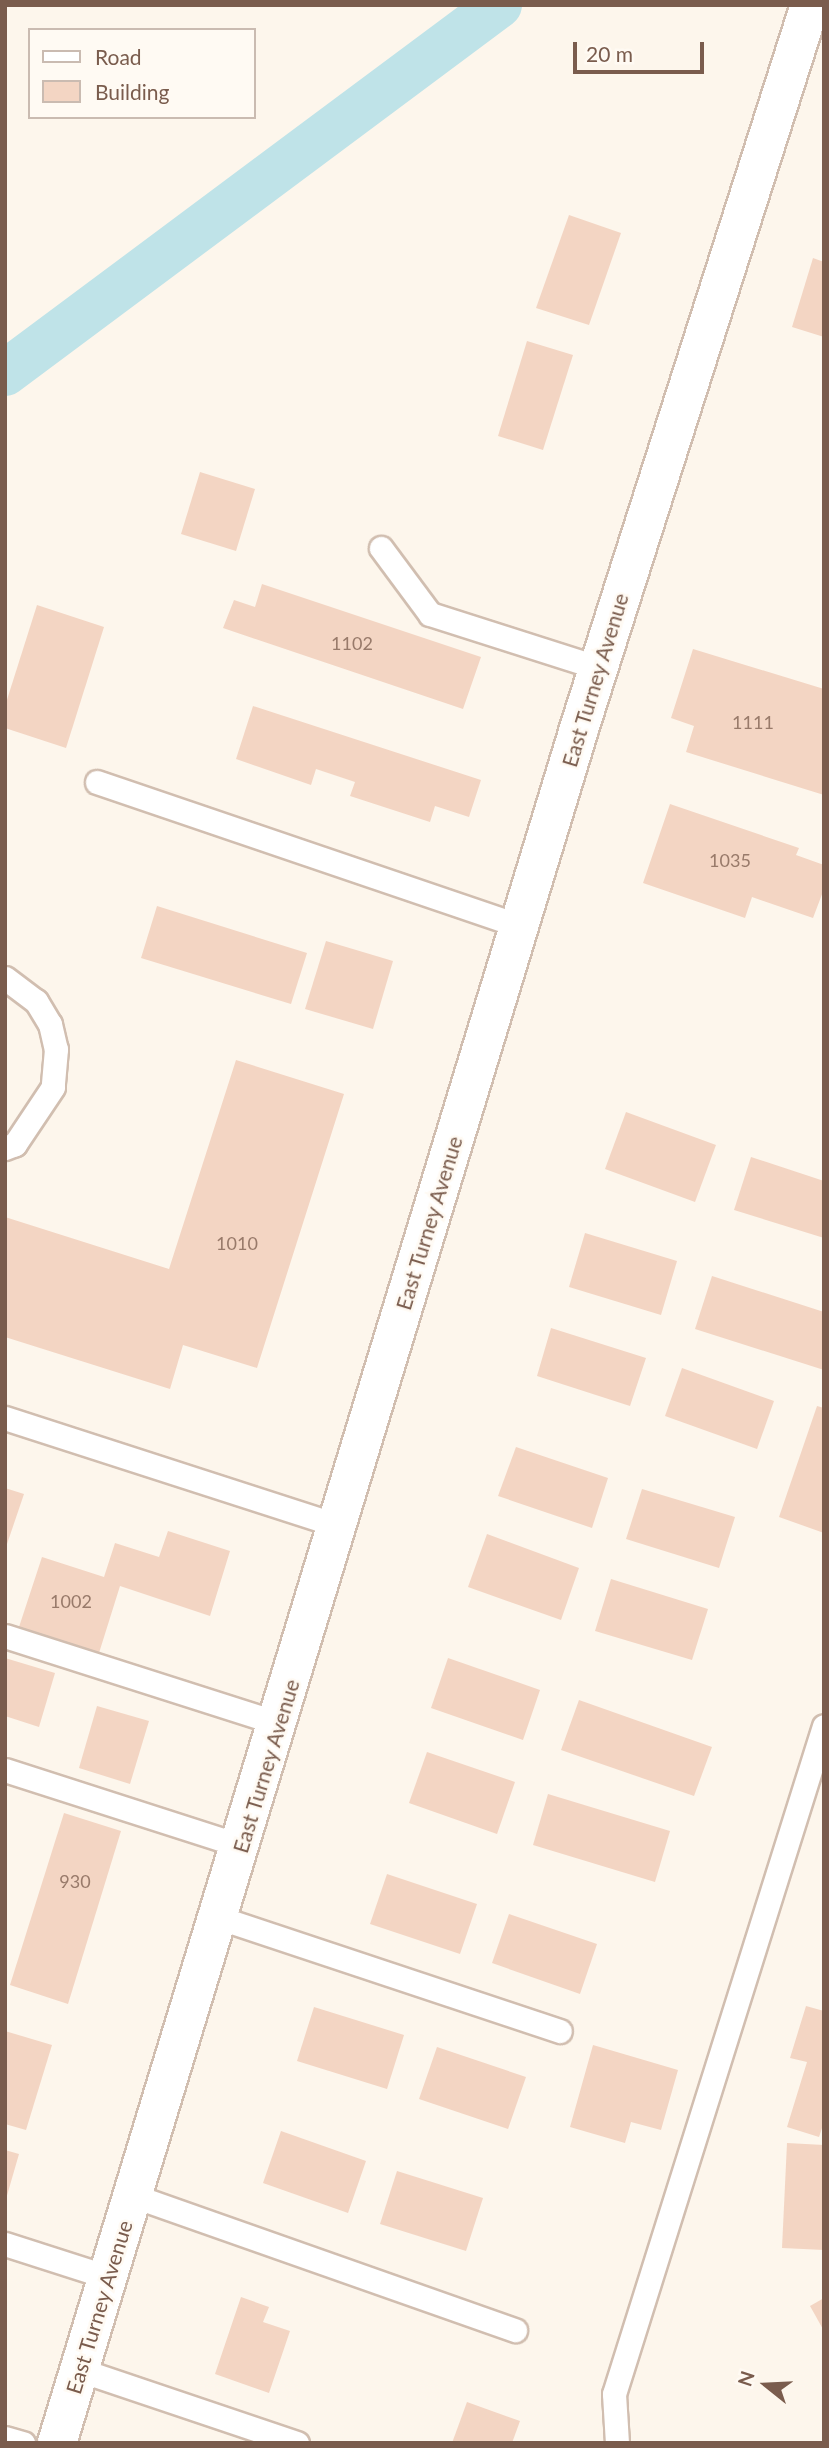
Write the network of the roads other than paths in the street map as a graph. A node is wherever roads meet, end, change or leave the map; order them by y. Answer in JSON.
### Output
{"nodes":[{"id":1,"x":810,"y":5,"type":"edge"},
{"id":2,"x":381,"y":548,"type":"dead end"},
{"id":3,"x":599,"y":668,"type":"junction"},
{"id":4,"x":97,"y":782,"type":"dead end"},
{"id":5,"x":519,"y":926,"type":"junction"},
{"id":6,"x":5,"y":978,"type":"edge"},
{"id":7,"x":5,"y":1148,"type":"edge"},
{"id":8,"x":5,"y":1418,"type":"edge"},
{"id":9,"x":339,"y":1526,"type":"junction"},
{"id":10,"x":5,"y":1636,"type":"edge"},
{"id":11,"x":278,"y":1723,"type":"junction"},
{"id":12,"x":824,"y":1726,"type":"edge"},
{"id":13,"x":5,"y":1770,"type":"edge"},
{"id":14,"x":242,"y":1846,"type":"junction"},
{"id":15,"x":220,"y":1918,"type":"junction"},
{"id":16,"x":561,"y":2031,"type":"dead end"},
{"id":17,"x":134,"y":2196,"type":"junction"},
{"id":18,"x":5,"y":2244,"type":"edge"},
{"id":19,"x":108,"y":2277,"type":"junction"},
{"id":20,"x":514,"y":2330,"type":"dead end"},
{"id":21,"x":80,"y":2370,"type":"junction"},
{"id":22,"x":5,"y":2438,"type":"edge"},
{"id":23,"x":23,"y":2443,"type":"edge"},
{"id":24,"x":57,"y":2443,"type":"edge"},
{"id":25,"x":297,"y":2443,"type":"edge"},
{"id":26,"x":617,"y":2443,"type":"edge"}],
"edges":[{"from":1,"to":3,"type":"street","name":"East Turney Avenue"},
{"from":2,"to":3,"type":"lane"},
{"from":3,"to":5,"type":"street","name":"East Turney Avenue"},
{"from":4,"to":5,"type":"lane"},
{"from":5,"to":9,"type":"street","name":"East Turney Avenue"},
{"from":6,"to":7,"type":"lane"},
{"from":8,"to":9,"type":"lane"},
{"from":9,"to":11,"type":"street","name":"East Turney Avenue"},
{"from":10,"to":11,"type":"lane"},
{"from":11,"to":14,"type":"street","name":"East Turney Avenue"},
{"from":12,"to":26,"type":"lane"},
{"from":13,"to":14,"type":"lane"},
{"from":14,"to":15,"type":"street","name":"East Turney Avenue"},
{"from":15,"to":16,"type":"lane"},
{"from":15,"to":17,"type":"street","name":"East Turney Avenue"},
{"from":17,"to":19,"type":"street","name":"East Turney Avenue"},
{"from":17,"to":20,"type":"lane"},
{"from":18,"to":19,"type":"lane"},
{"from":19,"to":21,"type":"street","name":"East Turney Avenue"},
{"from":21,"to":24,"type":"street","name":"East Turney Avenue"},
{"from":21,"to":25,"type":"lane"},
{"from":22,"to":23,"type":"lane"}]}
